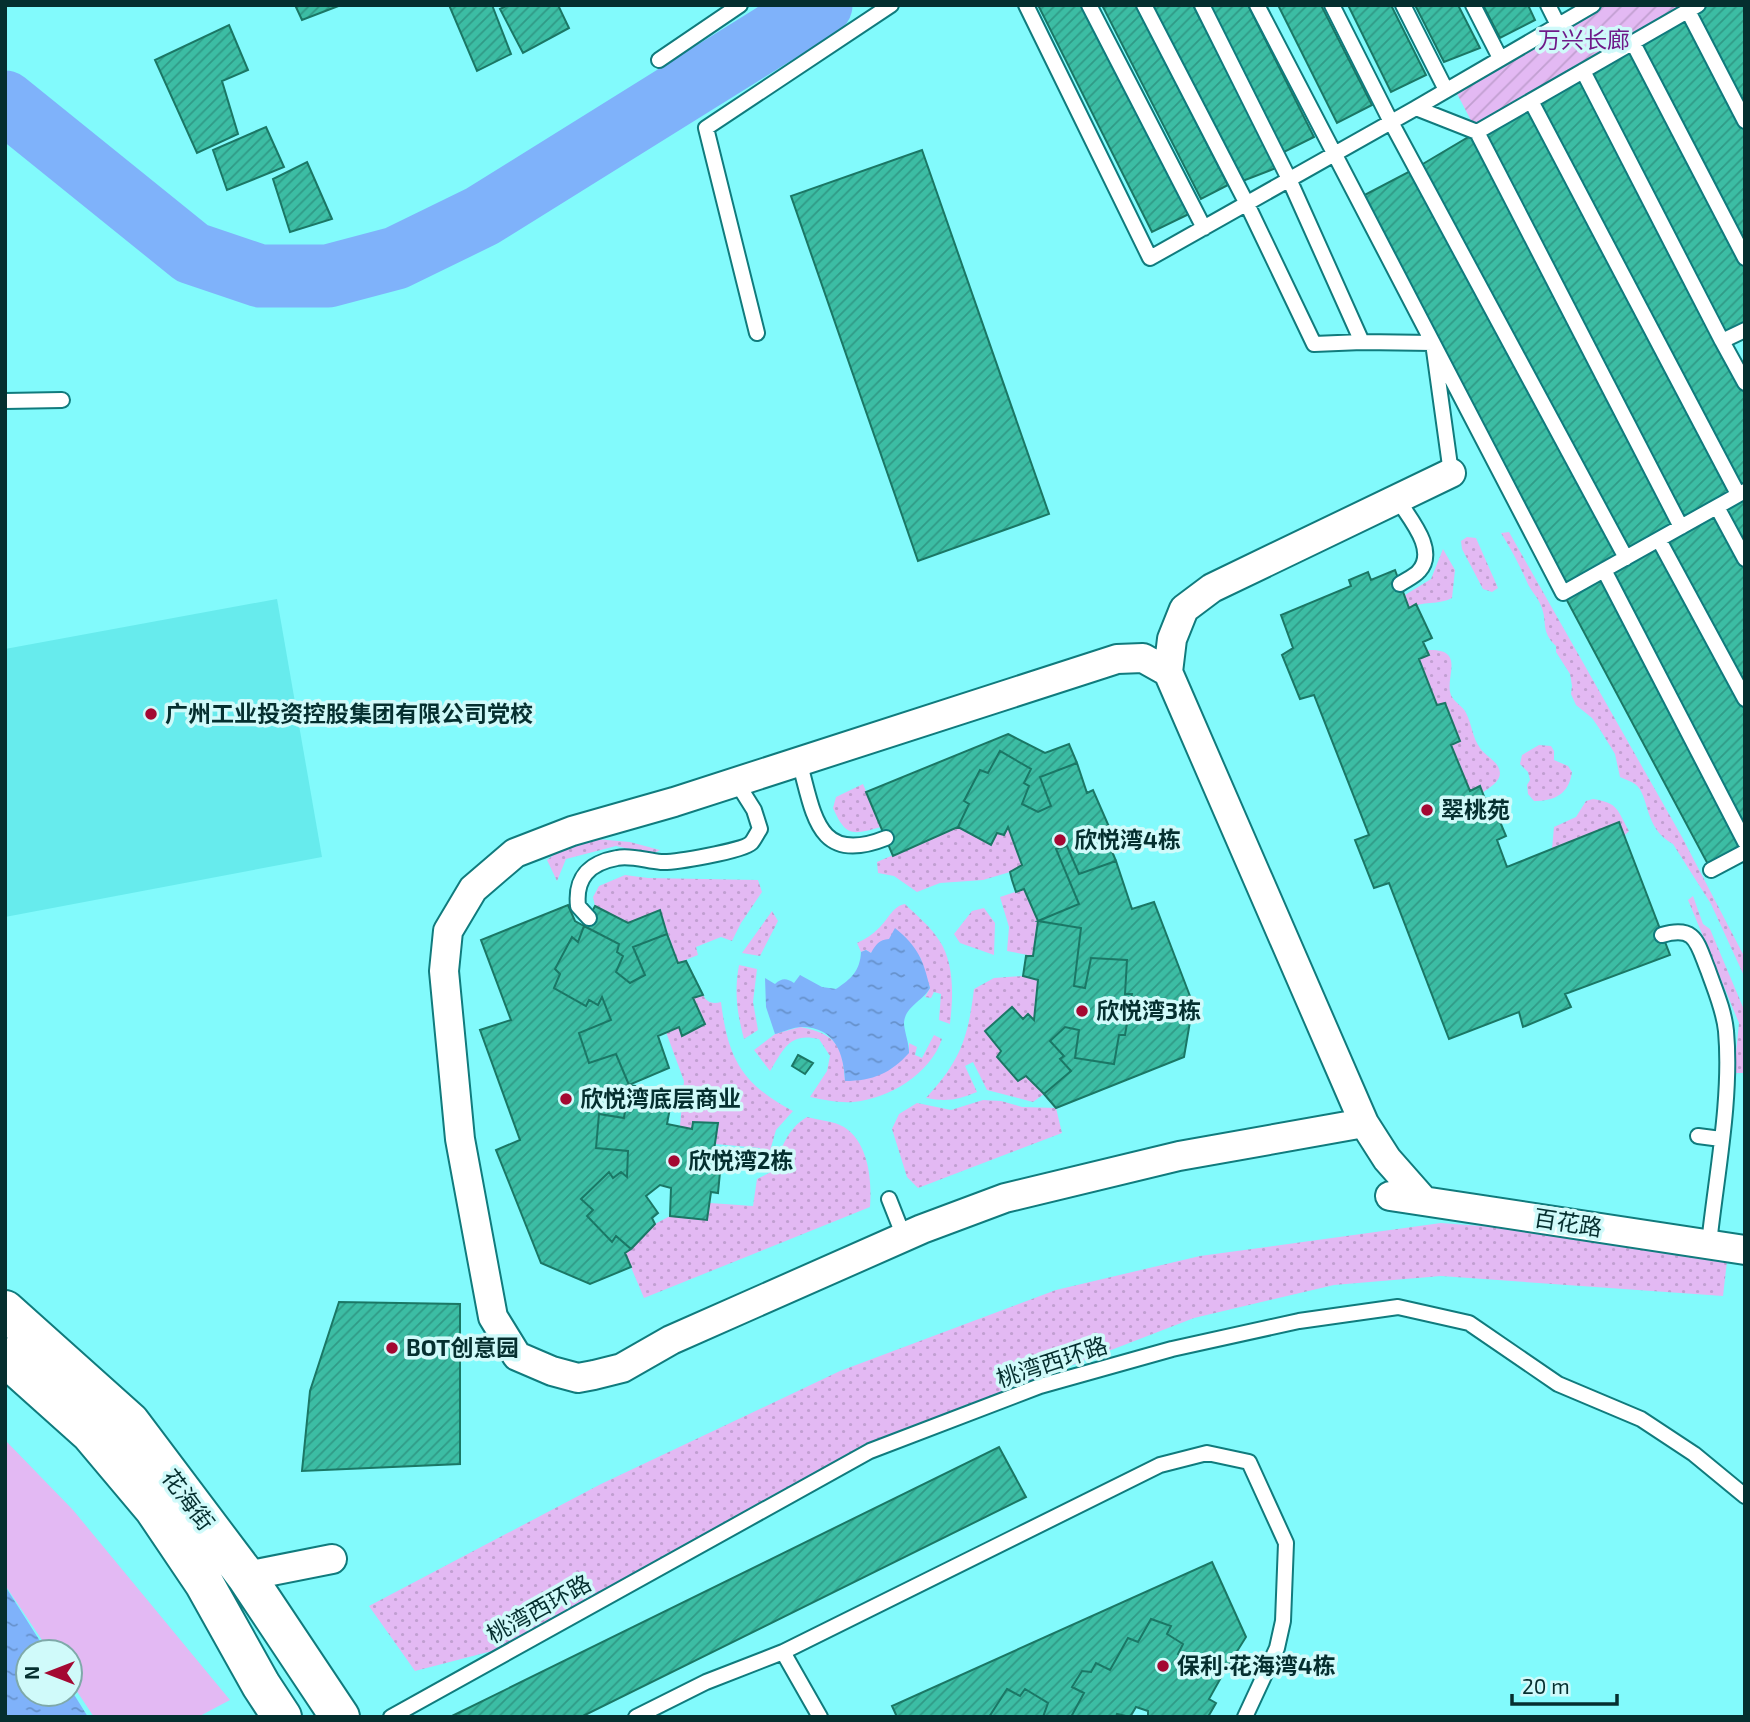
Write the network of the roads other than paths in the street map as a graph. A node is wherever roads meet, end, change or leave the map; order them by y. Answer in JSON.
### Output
{"nodes":[{"id":1,"x":740,"y":5,"type":"edge"},
{"id":2,"x":891,"y":5,"type":"edge"},
{"id":3,"x":1026,"y":5,"type":"edge"},
{"id":4,"x":1089,"y":5,"type":"edge"},
{"id":5,"x":1144,"y":5,"type":"edge"},
{"id":6,"x":1202,"y":5,"type":"edge"},
{"id":7,"x":1257,"y":5,"type":"edge"},
{"id":8,"x":1332,"y":5,"type":"edge"},
{"id":9,"x":1403,"y":5,"type":"edge"},
{"id":10,"x":1473,"y":5,"type":"edge"},
{"id":11,"x":1548,"y":5,"type":"edge"},
{"id":12,"x":1593,"y":5,"type":"edge"},
{"id":13,"x":1693,"y":8,"type":"edge"},
{"id":14,"x":1558,"y":25,"type":"junction"},
{"id":15,"x":1633,"y":43,"type":"junction"},
{"id":16,"x":1500,"y":58,"type":"junction"},
{"id":17,"x":659,"y":60,"type":"dead end"},
{"id":18,"x":1583,"y":71,"type":"junction"},
{"id":19,"x":1446,"y":90,"type":"junction"},
{"id":20,"x":1531,"y":102,"type":"junction"},
{"id":21,"x":1416,"y":108,"type":"junction"},
{"id":22,"x":1745,"y":121,"type":"edge"},
{"id":23,"x":1391,"y":122,"type":"junction"},
{"id":24,"x":1477,"y":132,"type":"junction"},
{"id":25,"x":1334,"y":155,"type":"junction"},
{"id":26,"x":1289,"y":179,"type":"junction"},
{"id":27,"x":1247,"y":204,"type":"junction"},
{"id":28,"x":1204,"y":228,"type":"junction"},
{"id":29,"x":1745,"y":258,"type":"edge"},
{"id":30,"x":1745,"y":330,"type":"edge"},
{"id":31,"x":757,"y":333,"type":"dead end"},
{"id":32,"x":1723,"y":341,"type":"junction"},
{"id":33,"x":1362,"y":342,"type":"junction"},
{"id":34,"x":1433,"y":343,"type":"junction"},
{"id":35,"x":1745,"y":383,"type":"edge"},
{"id":36,"x":62,"y":400,"type":"dead end"},
{"id":37,"x":5,"y":401,"type":"edge"},
{"id":38,"x":1451,"y":473,"type":"joint"},
{"id":39,"x":1741,"y":492,"type":"edge"},
{"id":40,"x":1398,"y":500,"type":"junction"},
{"id":41,"x":1717,"y":507,"type":"junction"},
{"id":42,"x":1681,"y":527,"type":"junction"},
{"id":43,"x":1659,"y":540,"type":"junction"},
{"id":44,"x":1626,"y":558,"type":"junction"},
{"id":45,"x":1745,"y":559,"type":"edge"},
{"id":46,"x":1604,"y":570,"type":"junction"},
{"id":47,"x":1400,"y":584,"type":"dead end"},
{"id":48,"x":1168,"y":672,"type":"junction"},
{"id":49,"x":1745,"y":699,"type":"edge"},
{"id":50,"x":799,"y":761,"type":"junction"},
{"id":51,"x":737,"y":783,"type":"junction"},
{"id":52,"x":886,"y":838,"type":"dead end"},
{"id":53,"x":1745,"y":842,"type":"edge"},
{"id":54,"x":1745,"y":852,"type":"edge"},
{"id":55,"x":1711,"y":870,"type":"dead end"},
{"id":56,"x":589,"y":918,"type":"dead end"},
{"id":57,"x":1662,"y":935,"type":"dead end"},
{"id":58,"x":1364,"y":1123,"type":"junction"},
{"id":59,"x":1698,"y":1136,"type":"dead end"},
{"id":60,"x":1721,"y":1139,"type":"junction"},
{"id":61,"x":1390,"y":1196,"type":"dead end"},
{"id":62,"x":889,"y":1199,"type":"dead end"},
{"id":63,"x":1424,"y":1201,"type":"junction"},
{"id":64,"x":904,"y":1237,"type":"junction"},
{"id":65,"x":1709,"y":1244,"type":"junction"},
{"id":66,"x":1745,"y":1250,"type":"edge"},
{"id":67,"x":5,"y":1310,"type":"edge"},
{"id":68,"x":5,"y":1357,"type":"edge"},
{"id":69,"x":1745,"y":1496,"type":"edge"},
{"id":70,"x":332,"y":1559,"type":"dead end"},
{"id":71,"x":246,"y":1576,"type":"junction"},
{"id":72,"x":783,"y":1653,"type":"junction"},
{"id":73,"x":282,"y":1717,"type":"edge"},
{"id":74,"x":340,"y":1717,"type":"edge"},
{"id":75,"x":391,"y":1717,"type":"edge"},
{"id":76,"x":636,"y":1717,"type":"edge"},
{"id":77,"x":820,"y":1717,"type":"edge"},
{"id":78,"x":1245,"y":1717,"type":"edge"}],
"edges":[{"from":1,"to":17,"type":"lane"},
{"from":2,"to":31,"type":"lane"},
{"from":3,"to":28,"type":"lane"},
{"from":4,"to":28,"type":"lane"},
{"from":5,"to":27,"type":"lane"},
{"from":6,"to":26,"type":"lane"},
{"from":7,"to":25,"type":"lane"},
{"from":8,"to":23,"type":"lane"},
{"from":9,"to":19,"type":"lane"},
{"from":10,"to":16,"type":"lane"},
{"from":11,"to":14,"type":"lane"},
{"from":12,"to":14,"type":"lane"},
{"from":13,"to":15,"type":"lane"},
{"from":13,"to":22,"type":"lane"},
{"from":14,"to":16,"type":"lane"},
{"from":15,"to":18,"type":"lane"},
{"from":15,"to":29,"type":"lane"},
{"from":16,"to":19,"type":"lane"},
{"from":18,"to":20,"type":"lane"},
{"from":18,"to":32,"type":"lane"},
{"from":19,"to":21,"type":"lane"},
{"from":20,"to":24,"type":"lane"},
{"from":20,"to":39,"type":"lane"},
{"from":21,"to":23,"type":"lane"},
{"from":21,"to":24,"type":"lane"},
{"from":23,"to":25,"type":"lane"},
{"from":23,"to":44,"type":"lane"},
{"from":24,"to":42,"type":"lane"},
{"from":25,"to":26,"type":"lane"},
{"from":25,"to":34,"type":"lane"},
{"from":26,"to":27,"type":"lane"},
{"from":26,"to":33,"type":"lane"},
{"from":27,"to":28,"type":"lane"},
{"from":27,"to":33,"type":"lane"},
{"from":30,"to":32,"type":"lane"},
{"from":32,"to":35,"type":"lane"},
{"from":33,"to":34,"type":"lane"},
{"from":34,"to":38,"type":"lane"},
{"from":34,"to":46,"type":"lane"},
{"from":36,"to":37,"type":"lane"},
{"from":38,"to":40,"type":"street"},
{"from":39,"to":41,"type":"lane"},
{"from":40,"to":47,"type":"lane"},
{"from":40,"to":48,"type":"street"},
{"from":41,"to":42,"type":"lane"},
{"from":41,"to":45,"type":"lane"},
{"from":42,"to":43,"type":"lane"},
{"from":43,"to":44,"type":"lane"},
{"from":43,"to":49,"type":"lane"},
{"from":44,"to":46,"type":"lane"},
{"from":46,"to":53,"type":"lane"},
{"from":48,"to":50,"type":"street"},
{"from":48,"to":58,"type":"street"},
{"from":50,"to":51,"type":"street"},
{"from":50,"to":52,"type":"lane"},
{"from":51,"to":56,"type":"lane"},
{"from":51,"to":64,"type":"street"},
{"from":54,"to":55,"type":"lane"},
{"from":57,"to":60,"type":"lane"},
{"from":58,"to":63,"type":"street"},
{"from":58,"to":64,"type":"street"},
{"from":59,"to":60,"type":"lane"},
{"from":60,"to":65,"type":"lane"},
{"from":61,"to":63,"type":"street","name":"百花路"},
{"from":62,"to":64,"type":"lane"},
{"from":63,"to":65,"type":"street","name":"百花路"},
{"from":65,"to":66,"type":"street","name":"百花路"},
{"from":67,"to":71,"type":"street","name":"花海街"},
{"from":68,"to":73,"type":"street","name":"花海街"},
{"from":69,"to":75,"type":"lane","name":"桃湾西环路"},
{"from":70,"to":71,"type":"street"},
{"from":71,"to":74,"type":"street","name":"花海街"},
{"from":72,"to":76,"type":"lane"},
{"from":72,"to":77,"type":"lane"},
{"from":72,"to":78,"type":"lane"}]}
